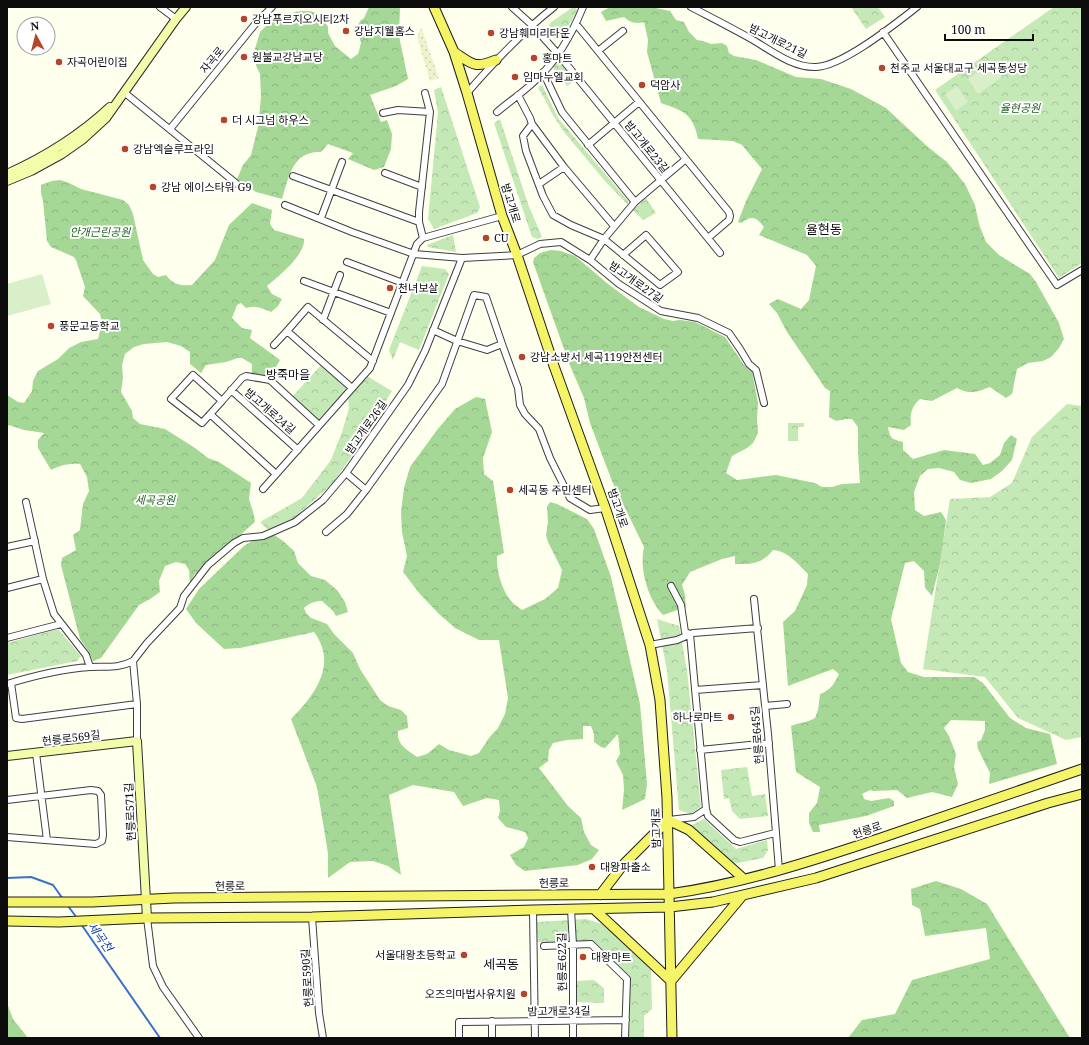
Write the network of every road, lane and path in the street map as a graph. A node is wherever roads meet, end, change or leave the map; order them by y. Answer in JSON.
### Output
{"nodes":[{"id":1,"x":160,"y":7,"type":"edge"},
{"id":2,"x":186,"y":7,"type":"edge"},
{"id":3,"x":272,"y":7,"type":"edge"},
{"id":4,"x":434,"y":7,"type":"edge"},
{"id":5,"x":512,"y":7,"type":"edge"},
{"id":6,"x":554,"y":7,"type":"edge"},
{"id":7,"x":583,"y":7,"type":"edge"},
{"id":8,"x":691,"y":7,"type":"edge"},
{"id":9,"x":917,"y":7,"type":"edge"},
{"id":10,"x":176,"y":19,"type":"junction"},
{"id":11,"x":576,"y":24,"type":"junction"},
{"id":12,"x":532,"y":25,"type":"junction"},
{"id":13,"x":623,"y":32,"type":"dead end"},
{"id":14,"x":883,"y":32,"type":"junction"},
{"id":15,"x":598,"y":51,"type":"junction"},
{"id":16,"x":454,"y":52,"type":"junction"},
{"id":17,"x":558,"y":54,"type":"junction"},
{"id":18,"x":496,"y":60,"type":"junction"},
{"id":19,"x":544,"y":72,"type":"junction"},
{"id":20,"x":125,"y":93,"type":"junction"},
{"id":21,"x":425,"y":93,"type":"dead end"},
{"id":22,"x":468,"y":93,"type":"junction"},
{"id":23,"x":518,"y":95,"type":"junction"},
{"id":24,"x":639,"y":102,"type":"junction"},
{"id":25,"x":430,"y":112,"type":"junction"},
{"id":26,"x":497,"y":112,"type":"dead end"},
{"id":27,"x":383,"y":113,"type":"dead end"},
{"id":28,"x":532,"y":124,"type":"junction"},
{"id":29,"x":614,"y":124,"type":"junction"},
{"id":30,"x":170,"y":129,"type":"junction"},
{"id":31,"x":588,"y":145,"type":"junction"},
{"id":32,"x":686,"y":159,"type":"junction"},
{"id":33,"x":342,"y":162,"type":"dead end"},
{"id":34,"x":564,"y":167,"type":"junction"},
{"id":35,"x":385,"y":173,"type":"dead end"},
{"id":36,"x":7,"y":174,"type":"edge"},
{"id":37,"x":293,"y":176,"type":"dead end"},
{"id":38,"x":7,"y":181,"type":"edge"},
{"id":39,"x":661,"y":181,"type":"junction"},
{"id":40,"x":237,"y":184,"type":"dead end"},
{"id":41,"x":539,"y":184,"type":"junction"},
{"id":42,"x":422,"y":187,"type":"junction"},
{"id":43,"x":332,"y":190,"type":"junction"},
{"id":44,"x":635,"y":202,"type":"junction"},
{"id":45,"x":285,"y":205,"type":"dead end"},
{"id":46,"x":502,"y":216,"type":"junction"},
{"id":47,"x":321,"y":218,"type":"junction"},
{"id":48,"x":419,"y":222,"type":"junction"},
{"id":49,"x":614,"y":226,"type":"junction"},
{"id":50,"x":423,"y":238,"type":"junction"},
{"id":51,"x":604,"y":238,"type":"junction"},
{"id":52,"x":708,"y":238,"type":"junction"},
{"id":53,"x":720,"y":253,"type":"dead end"},
{"id":54,"x":414,"y":254,"type":"junction"},
{"id":55,"x":517,"y":255,"type":"junction"},
{"id":56,"x":623,"y":255,"type":"junction"},
{"id":57,"x":462,"y":258,"type":"junction"},
{"id":58,"x":590,"y":260,"type":"junction"},
{"id":59,"x":347,"y":262,"type":"dead end"},
{"id":60,"x":1080,"y":273,"type":"edge"},
{"id":61,"x":340,"y":275,"type":"dead end"},
{"id":62,"x":304,"y":281,"type":"dead end"},
{"id":63,"x":403,"y":283,"type":"junction"},
{"id":64,"x":334,"y":292,"type":"junction"},
{"id":65,"x":391,"y":313,"type":"junction"},
{"id":66,"x":323,"y":320,"type":"junction"},
{"id":67,"x":433,"y":330,"type":"junction"},
{"id":68,"x":287,"y":331,"type":"junction"},
{"id":69,"x":457,"y":341,"type":"junction"},
{"id":70,"x":502,"y":344,"type":"junction"},
{"id":71,"x":274,"y":345,"type":"dead end"},
{"id":72,"x":373,"y":361,"type":"junction"},
{"id":73,"x":352,"y":388,"type":"junction"},
{"id":74,"x":231,"y":390,"type":"junction"},
{"id":75,"x":222,"y":401,"type":"junction"},
{"id":76,"x":764,"y":403,"type":"dead end"},
{"id":77,"x":210,"y":414,"type":"junction"},
{"id":78,"x":319,"y":426,"type":"junction"},
{"id":79,"x":298,"y":450,"type":"junction"},
{"id":80,"x":346,"y":472,"type":"junction"},
{"id":81,"x":276,"y":474,"type":"junction"},
{"id":82,"x":263,"y":489,"type":"dead end"},
{"id":83,"x":366,"y":490,"type":"junction"},
{"id":84,"x":26,"y":502,"type":"dead end"},
{"id":85,"x":605,"y":508,"type":"junction"},
{"id":86,"x":326,"y":532,"type":"dead end"},
{"id":87,"x":35,"y":541,"type":"junction"},
{"id":88,"x":7,"y":547,"type":"edge"},
{"id":89,"x":43,"y":579,"type":"junction"},
{"id":90,"x":671,"y":586,"type":"dead end"},
{"id":91,"x":7,"y":588,"type":"edge"},
{"id":92,"x":754,"y":599,"type":"dead end"},
{"id":93,"x":61,"y":624,"type":"junction"},
{"id":94,"x":758,"y":628,"type":"junction"},
{"id":95,"x":690,"y":634,"type":"junction"},
{"id":96,"x":7,"y":638,"type":"edge"},
{"id":97,"x":650,"y":644,"type":"junction"},
{"id":98,"x":133,"y":661,"type":"junction"},
{"id":99,"x":90,"y":667,"type":"junction"},
{"id":100,"x":9,"y":683,"type":"edge"},
{"id":101,"x":763,"y":685,"type":"junction"},
{"id":102,"x":695,"y":690,"type":"junction"},
{"id":103,"x":136,"y":704,"type":"junction"},
{"id":104,"x":787,"y":704,"type":"dead end"},
{"id":105,"x":765,"y":706,"type":"junction"},
{"id":106,"x":137,"y":741,"type":"junction"},
{"id":107,"x":769,"y":744,"type":"junction"},
{"id":108,"x":700,"y":750,"type":"junction"},
{"id":109,"x":36,"y":753,"type":"junction"},
{"id":110,"x":7,"y":756,"type":"edge"},
{"id":111,"x":1082,"y":769,"type":"edge"},
{"id":112,"x":1082,"y":773,"type":"edge"},
{"id":113,"x":1035,"y":786,"type":"junction"},
{"id":114,"x":1082,"y":790,"type":"edge"},
{"id":115,"x":1082,"y":794,"type":"edge"},
{"id":116,"x":42,"y":796,"type":"junction"},
{"id":117,"x":7,"y":800,"type":"edge"},
{"id":118,"x":1048,"y":803,"type":"junction"},
{"id":119,"x":706,"y":809,"type":"junction"},
{"id":120,"x":668,"y":820,"type":"junction"},
{"id":121,"x":775,"y":833,"type":"junction"},
{"id":122,"x":7,"y":837,"type":"edge"},
{"id":123,"x":47,"y":840,"type":"junction"},
{"id":124,"x":778,"y":870,"type":"junction"},
{"id":125,"x":744,"y":880,"type":"junction"},
{"id":126,"x":670,"y":894,"type":"junction"},
{"id":127,"x":600,"y":895,"type":"junction"},
{"id":128,"x":742,"y":896,"type":"junction"},
{"id":129,"x":146,"y":899,"type":"junction"},
{"id":130,"x":10,"y":901,"type":"edge"},
{"id":131,"x":670,"y":907,"type":"junction"},
{"id":132,"x":571,"y":909,"type":"junction"},
{"id":133,"x":594,"y":909,"type":"junction"},
{"id":134,"x":533,"y":910,"type":"junction"},
{"id":135,"x":312,"y":917,"type":"junction"},
{"id":136,"x":147,"y":918,"type":"junction"},
{"id":137,"x":7,"y":921,"type":"edge"},
{"id":138,"x":573,"y":945,"type":"junction"},
{"id":139,"x":544,"y":946,"type":"dead end"},
{"id":140,"x":671,"y":981,"type":"junction"},
{"id":141,"x":626,"y":1020,"type":"junction"},
{"id":142,"x":492,"y":1021,"type":"junction"},
{"id":143,"x":534,"y":1021,"type":"junction"},
{"id":144,"x":573,"y":1021,"type":"junction"},
{"id":145,"x":199,"y":1038,"type":"edge"},
{"id":146,"x":323,"y":1038,"type":"edge"},
{"id":147,"x":459,"y":1038,"type":"edge"},
{"id":148,"x":492,"y":1038,"type":"edge"},
{"id":149,"x":535,"y":1038,"type":"edge"},
{"id":150,"x":573,"y":1038,"type":"edge"},
{"id":151,"x":625,"y":1038,"type":"edge"},
{"id":152,"x":672,"y":1038,"type":"edge"}],
"edges":[{"from":1,"to":10,"type":"street"},
{"from":2,"to":10,"type":"main road"},
{"from":3,"to":30,"type":"street","name":"자곡로"},
{"from":4,"to":16,"type":"main road","name":"밤고개로"},
{"from":5,"to":12,"type":"street","name":"밤고개로23길"},
{"from":6,"to":12,"type":"street"},
{"from":7,"to":11,"type":"street"},
{"from":8,"to":14,"type":"street","name":"밤고개로21길"},
{"from":9,"to":14,"type":"street","name":"밤고개로21길"},
{"from":10,"to":20,"type":"main road"},
{"from":11,"to":15,"type":"street","name":"밤고개로23길"},
{"from":11,"to":17,"type":"street"},
{"from":12,"to":17,"type":"street","name":"밤고개로23길"},
{"from":12,"to":18,"type":"street"},
{"from":13,"to":15,"type":"street"},
{"from":14,"to":60,"type":"street"},
{"from":15,"to":24,"type":"street","name":"밤고개로23길"},
{"from":16,"to":18,"type":"main road"},
{"from":16,"to":22,"type":"main road","name":"밤고개로"},
{"from":17,"to":19,"type":"street"},
{"from":17,"to":29,"type":"street","name":"밤고개로23길"},
{"from":18,"to":22,"type":"street"},
{"from":19,"to":23,"type":"street"},
{"from":19,"to":31,"type":"street"},
{"from":20,"to":30,"type":"street"},
{"from":20,"to":36,"type":"main road"},
{"from":20,"to":38,"type":"main road"},
{"from":21,"to":25,"type":"street"},
{"from":22,"to":46,"type":"main road","name":"밤고개로"},
{"from":23,"to":26,"type":"street"},
{"from":23,"to":28,"type":"street"},
{"from":24,"to":29,"type":"street"},
{"from":24,"to":32,"type":"street","name":"밤고개로23길"},
{"from":25,"to":27,"type":"street"},
{"from":25,"to":42,"type":"street"},
{"from":28,"to":34,"type":"street"},
{"from":28,"to":41,"type":"street","name":"밤고개로27길"},
{"from":29,"to":31,"type":"street"},
{"from":29,"to":39,"type":"street","name":"밤고개로23길"},
{"from":30,"to":40,"type":"street"},
{"from":31,"to":44,"type":"street"},
{"from":32,"to":39,"type":"street"},
{"from":32,"to":52,"type":"street","name":"밤고개로23길"},
{"from":33,"to":43,"type":"street"},
{"from":34,"to":41,"type":"street"},
{"from":34,"to":49,"type":"street"},
{"from":35,"to":42,"type":"street"},
{"from":37,"to":43,"type":"street"},
{"from":39,"to":44,"type":"street"},
{"from":39,"to":52,"type":"street","name":"밤고개로23길"},
{"from":41,"to":51,"type":"street","name":"밤고개로27길"},
{"from":42,"to":48,"type":"street"},
{"from":43,"to":47,"type":"street"},
{"from":43,"to":48,"type":"street"},
{"from":44,"to":49,"type":"street"},
{"from":45,"to":47,"type":"street"},
{"from":46,"to":50,"type":"street"},
{"from":46,"to":55,"type":"main road","name":"밤고개로"},
{"from":47,"to":54,"type":"street"},
{"from":48,"to":50,"type":"street"},
{"from":49,"to":51,"type":"street"},
{"from":50,"to":54,"type":"street","name":"밤고개로24길"},
{"from":51,"to":56,"type":"street","name":"밤고개로27길"},
{"from":51,"to":58,"type":"street"},
{"from":52,"to":53,"type":"street","name":"밤고개로23길"},
{"from":54,"to":57,"type":"street"},
{"from":54,"to":63,"type":"street","name":"밤고개로24길"},
{"from":55,"to":57,"type":"street"},
{"from":55,"to":58,"type":"street","name":"밤고개로27길"},
{"from":55,"to":85,"type":"main road","name":"밤고개로"},
{"from":56,"to":56,"type":"street","name":"밤고개로27길"},
{"from":57,"to":67,"type":"street","name":"밤고개로26길"},
{"from":58,"to":76,"type":"street","name":"밤고개로27길"},
{"from":59,"to":63,"type":"street"},
{"from":61,"to":64,"type":"street"},
{"from":62,"to":64,"type":"street"},
{"from":63,"to":65,"type":"street","name":"밤고개로24길"},
{"from":64,"to":65,"type":"street"},
{"from":64,"to":66,"type":"street"},
{"from":65,"to":72,"type":"street","name":"밤고개로24길"},
{"from":66,"to":68,"type":"street"},
{"from":66,"to":72,"type":"street"},
{"from":67,"to":69,"type":"street"},
{"from":67,"to":80,"type":"street","name":"밤고개로26길"},
{"from":68,"to":71,"type":"street"},
{"from":68,"to":73,"type":"street"},
{"from":69,"to":70,"type":"street"},
{"from":69,"to":70,"type":"street"},
{"from":69,"to":83,"type":"street"},
{"from":70,"to":85,"type":"street"},
{"from":72,"to":73,"type":"street","name":"밤고개로24길"},
{"from":73,"to":78,"type":"street","name":"밤고개로24길"},
{"from":74,"to":75,"type":"street","name":"밤고개로24길"},
{"from":74,"to":78,"type":"street","name":"밤고개로24길"},
{"from":74,"to":79,"type":"street","name":"밤고개로24길"},
{"from":75,"to":77,"type":"street","name":"밤고개로24길"},
{"from":75,"to":77,"type":"street"},
{"from":77,"to":81,"type":"street"},
{"from":78,"to":79,"type":"street","name":"밤고개로24길"},
{"from":79,"to":81,"type":"street","name":"밤고개로24길"},
{"from":80,"to":83,"type":"street"},
{"from":80,"to":98,"type":"street","name":"밤고개로26길"},
{"from":81,"to":82,"type":"street","name":"밤고개로24길"},
{"from":83,"to":86,"type":"street"},
{"from":84,"to":87,"type":"street"},
{"from":85,"to":97,"type":"main road","name":"밤고개로"},
{"from":87,"to":88,"type":"street"},
{"from":87,"to":89,"type":"street"},
{"from":89,"to":91,"type":"street"},
{"from":89,"to":93,"type":"street"},
{"from":90,"to":95,"type":"street"},
{"from":92,"to":94,"type":"street","name":"헌릉로645길"},
{"from":93,"to":96,"type":"street"},
{"from":93,"to":99,"type":"street"},
{"from":94,"to":95,"type":"street"},
{"from":94,"to":101,"type":"street","name":"헌릉로645길"},
{"from":95,"to":97,"type":"street"},
{"from":95,"to":102,"type":"street"},
{"from":97,"to":120,"type":"main road","name":"밤고개로"},
{"from":98,"to":99,"type":"street"},
{"from":98,"to":103,"type":"street","name":"헌릉로571길"},
{"from":99,"to":100,"type":"street"},
{"from":100,"to":103,"type":"street"},
{"from":101,"to":102,"type":"street"},
{"from":101,"to":105,"type":"street","name":"헌릉로645길"},
{"from":102,"to":108,"type":"street"},
{"from":103,"to":106,"type":"street","name":"헌릉로571길"},
{"from":104,"to":105,"type":"street"},
{"from":105,"to":107,"type":"street","name":"헌릉로645길"},
{"from":106,"to":109,"type":"main road","name":"헌릉로569길"},
{"from":106,"to":129,"type":"main road","name":"헌릉로571길"},
{"from":107,"to":108,"type":"street"},
{"from":107,"to":121,"type":"street","name":"헌릉로645길"},
{"from":108,"to":119,"type":"street"},
{"from":109,"to":110,"type":"main road","name":"헌릉로569길"},
{"from":109,"to":116,"type":"street"},
{"from":111,"to":113,"type":"main road","name":"헌릉로"},
{"from":112,"to":113,"type":"main road"},
{"from":113,"to":124,"type":"main road","name":"헌릉로"},
{"from":114,"to":118,"type":"main road"},
{"from":115,"to":118,"type":"main road"},
{"from":116,"to":117,"type":"street"},
{"from":116,"to":123,"type":"street"},
{"from":116,"to":123,"type":"street"},
{"from":118,"to":128,"type":"main road"},
{"from":119,"to":120,"type":"street"},
{"from":119,"to":121,"type":"street"},
{"from":120,"to":125,"type":"main road"},
{"from":120,"to":126,"type":"main road","name":"밤고개로"},
{"from":120,"to":127,"type":"main road"},
{"from":121,"to":124,"type":"street","name":"헌릉로645길"},
{"from":122,"to":123,"type":"street"},
{"from":124,"to":125,"type":"main road","name":"헌릉로"},
{"from":125,"to":126,"type":"main road","name":"헌릉로"},
{"from":126,"to":127,"type":"main road","name":"헌릉로"},
{"from":126,"to":131,"type":"main road","name":"밤고개로"},
{"from":127,"to":129,"type":"main road","name":"헌릉로"},
{"from":128,"to":131,"type":"main road"},
{"from":128,"to":140,"type":"main road"},
{"from":129,"to":130,"type":"main road","name":"헌릉로"},
{"from":129,"to":136,"type":"main road","name":"헌릉로571길"},
{"from":131,"to":133,"type":"main road"},
{"from":131,"to":140,"type":"main road","name":"밤고개로"},
{"from":132,"to":133,"type":"main road"},
{"from":132,"to":134,"type":"main road"},
{"from":132,"to":138,"type":"street","name":"헌릉로622길"},
{"from":133,"to":140,"type":"main road"},
{"from":134,"to":135,"type":"main road"},
{"from":134,"to":143,"type":"street"},
{"from":135,"to":136,"type":"main road"},
{"from":135,"to":146,"type":"street","name":"헌릉로590길"},
{"from":136,"to":137,"type":"main road"},
{"from":136,"to":145,"type":"street"},
{"from":138,"to":139,"type":"street"},
{"from":138,"to":141,"type":"street"},
{"from":138,"to":144,"type":"street","name":"헌릉로622길"},
{"from":140,"to":152,"type":"main road","name":"밤고개로"},
{"from":141,"to":144,"type":"street","name":"밤고개로34길"},
{"from":141,"to":151,"type":"street"},
{"from":142,"to":143,"type":"street","name":"밤고개로34길"},
{"from":142,"to":147,"type":"street","name":"밤고개로34길"},
{"from":142,"to":148,"type":"street"},
{"from":143,"to":144,"type":"street","name":"밤고개로34길"},
{"from":143,"to":149,"type":"street"},
{"from":144,"to":150,"type":"street","name":"헌릉로622길"}]}
